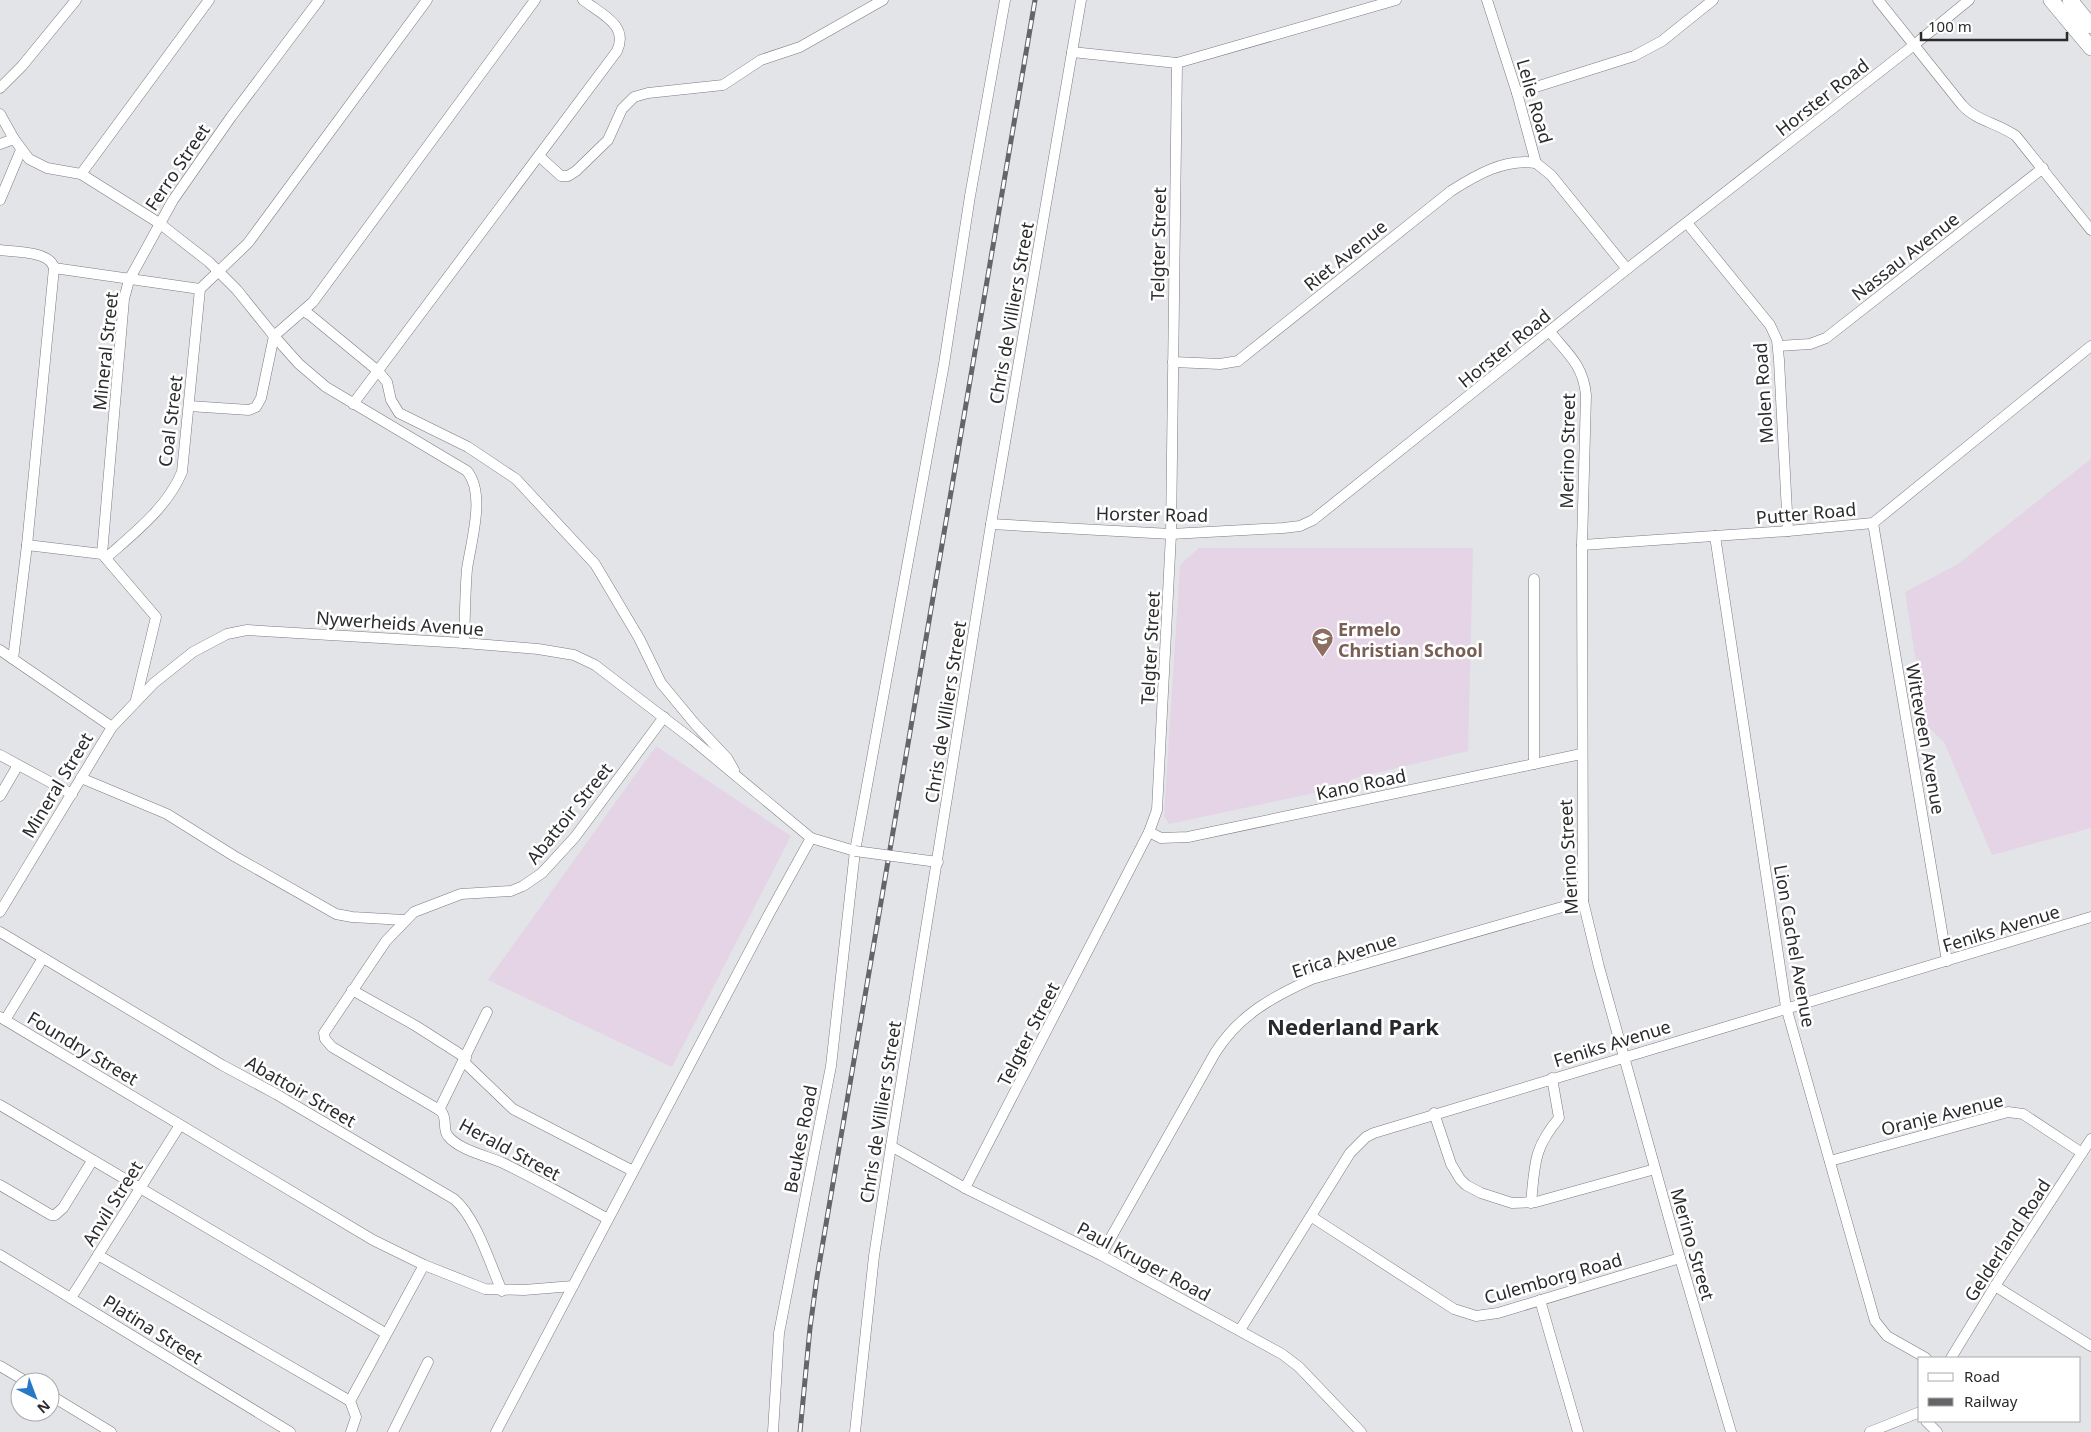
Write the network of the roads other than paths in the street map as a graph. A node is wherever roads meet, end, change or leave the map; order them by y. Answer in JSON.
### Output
{"nodes":[{"id":1,"x":76,"y":0,"type":"edge"},
{"id":2,"x":209,"y":0,"type":"edge"},
{"id":3,"x":319,"y":0,"type":"edge"},
{"id":4,"x":427,"y":0,"type":"edge"},
{"id":5,"x":535,"y":0,"type":"edge"},
{"id":6,"x":583,"y":0,"type":"edge"},
{"id":7,"x":883,"y":0,"type":"edge"},
{"id":8,"x":1005,"y":0,"type":"edge"},
{"id":9,"x":1081,"y":0,"type":"edge"},
{"id":10,"x":1396,"y":0,"type":"edge"},
{"id":11,"x":1487,"y":0,"type":"edge"},
{"id":12,"x":1713,"y":0,"type":"edge"},
{"id":13,"x":1878,"y":0,"type":"edge"},
{"id":14,"x":1969,"y":0,"type":"edge"},
{"id":15,"x":2051,"y":0,"type":"edge"},
{"id":16,"x":2070,"y":0,"type":"edge"},
{"id":17,"x":2091,"y":26,"type":"edge"},
{"id":18,"x":1914,"y":45,"type":"junction"},
{"id":19,"x":2091,"y":48,"type":"edge"},
{"id":20,"x":1072,"y":52,"type":"junction"},
{"id":21,"x":1177,"y":63,"type":"junction"},
{"id":22,"x":0,"y":88,"type":"edge"},
{"id":23,"x":1517,"y":93,"type":"junction"},
{"id":24,"x":0,"y":114,"type":"edge"},
{"id":25,"x":14,"y":139,"type":"junction"},
{"id":26,"x":0,"y":144,"type":"edge"},
{"id":27,"x":21,"y":150,"type":"junction"},
{"id":28,"x":539,"y":156,"type":"junction"},
{"id":29,"x":1536,"y":163,"type":"junction"},
{"id":30,"x":2043,"y":168,"type":"junction"},
{"id":31,"x":81,"y":174,"type":"junction"},
{"id":32,"x":0,"y":200,"type":"edge"},
{"id":33,"x":159,"y":223,"type":"junction"},
{"id":34,"x":1687,"y":223,"type":"junction"},
{"id":35,"x":2091,"y":230,"type":"edge"},
{"id":36,"x":0,"y":250,"type":"edge"},
{"id":37,"x":54,"y":268,"type":"junction"},
{"id":38,"x":1627,"y":269,"type":"junction"},
{"id":39,"x":219,"y":271,"type":"junction"},
{"id":40,"x":129,"y":280,"type":"junction"},
{"id":41,"x":200,"y":289,"type":"junction"},
{"id":42,"x":303,"y":311,"type":"junction"},
{"id":43,"x":1550,"y":332,"type":"junction"},
{"id":44,"x":271,"y":333,"type":"junction"},
{"id":45,"x":1778,"y":346,"type":"junction"},
{"id":46,"x":2091,"y":346,"type":"edge"},
{"id":47,"x":1173,"y":362,"type":"junction"},
{"id":48,"x":378,"y":370,"type":"junction"},
{"id":49,"x":353,"y":404,"type":"junction"},
{"id":50,"x":189,"y":406,"type":"junction"},
{"id":51,"x":1873,"y":523,"type":"junction"},
{"id":52,"x":991,"y":524,"type":"junction"},
{"id":53,"x":1788,"y":531,"type":"junction"},
{"id":54,"x":1171,"y":534,"type":"junction"},
{"id":55,"x":1714,"y":536,"type":"junction"},
{"id":56,"x":1582,"y":545,"type":"junction"},
{"id":57,"x":28,"y":546,"type":"junction"},
{"id":58,"x":104,"y":556,"type":"junction"},
{"id":59,"x":1534,"y":579,"type":"dead end"},
{"id":60,"x":464,"y":642,"type":"junction"},
{"id":61,"x":0,"y":650,"type":"edge"},
{"id":62,"x":13,"y":659,"type":"junction"},
{"id":63,"x":136,"y":701,"type":"junction"},
{"id":64,"x":664,"y":717,"type":"junction"},
{"id":65,"x":112,"y":727,"type":"junction"},
{"id":66,"x":1581,"y":754,"type":"junction"},
{"id":67,"x":0,"y":755,"type":"edge"},
{"id":68,"x":1534,"y":764,"type":"junction"},
{"id":69,"x":18,"y":765,"type":"junction"},
{"id":70,"x":738,"y":777,"type":"junction"},
{"id":71,"x":81,"y":778,"type":"junction"},
{"id":72,"x":72,"y":794,"type":"junction"},
{"id":73,"x":0,"y":796,"type":"edge"},
{"id":74,"x":1149,"y":832,"type":"junction"},
{"id":75,"x":811,"y":838,"type":"junction"},
{"id":76,"x":855,"y":851,"type":"junction"},
{"id":77,"x":938,"y":862,"type":"junction"},
{"id":78,"x":1583,"y":901,"type":"junction"},
{"id":79,"x":0,"y":912,"type":"edge"},
{"id":80,"x":2091,"y":917,"type":"edge"},
{"id":81,"x":404,"y":920,"type":"junction"},
{"id":82,"x":0,"y":932,"type":"edge"},
{"id":83,"x":43,"y":958,"type":"junction"},
{"id":84,"x":1947,"y":961,"type":"junction"},
{"id":85,"x":352,"y":990,"type":"junction"},
{"id":86,"x":1786,"y":1007,"type":"junction"},
{"id":87,"x":487,"y":1012,"type":"dead end"},
{"id":88,"x":2,"y":1019,"type":"edge"},
{"id":89,"x":327,"y":1026,"type":"joint"},
{"id":90,"x":1624,"y":1056,"type":"junction"},
{"id":91,"x":465,"y":1060,"type":"junction"},
{"id":92,"x":1552,"y":1078,"type":"junction"},
{"id":93,"x":0,"y":1105,"type":"edge"},
{"id":94,"x":439,"y":1110,"type":"junction"},
{"id":95,"x":1434,"y":1113,"type":"junction"},
{"id":96,"x":180,"y":1125,"type":"junction"},
{"id":97,"x":2091,"y":1139,"type":"edge"},
{"id":98,"x":891,"y":1146,"type":"junction"},
{"id":99,"x":2082,"y":1153,"type":"junction"},
{"id":100,"x":92,"y":1161,"type":"junction"},
{"id":101,"x":1830,"y":1161,"type":"junction"},
{"id":102,"x":1655,"y":1169,"type":"junction"},
{"id":103,"x":633,"y":1172,"type":"junction"},
{"id":104,"x":0,"y":1185,"type":"edge"},
{"id":105,"x":140,"y":1188,"type":"junction"},
{"id":106,"x":965,"y":1188,"type":"junction"},
{"id":107,"x":1532,"y":1203,"type":"junction"},
{"id":108,"x":1312,"y":1217,"type":"junction"},
{"id":109,"x":608,"y":1219,"type":"junction"},
{"id":110,"x":1101,"y":1254,"type":"junction"},
{"id":111,"x":0,"y":1255,"type":"edge"},
{"id":112,"x":98,"y":1255,"type":"junction"},
{"id":113,"x":1680,"y":1258,"type":"junction"},
{"id":114,"x":424,"y":1265,"type":"junction"},
{"id":115,"x":573,"y":1286,"type":"junction"},
{"id":116,"x":1995,"y":1286,"type":"junction"},
{"id":117,"x":502,"y":1291,"type":"junction"},
{"id":118,"x":71,"y":1298,"type":"junction"},
{"id":119,"x":1540,"y":1300,"type":"junction"},
{"id":120,"x":1240,"y":1330,"type":"junction"},
{"id":121,"x":385,"y":1333,"type":"junction"},
{"id":122,"x":2091,"y":1346,"type":"edge"},
{"id":123,"x":1924,"y":1357,"type":"edge"},
{"id":124,"x":1952,"y":1357,"type":"edge"},
{"id":125,"x":428,"y":1362,"type":"dead end"},
{"id":126,"x":350,"y":1401,"type":"junction"},
{"id":127,"x":60,"y":1402,"type":"edge"},
{"id":128,"x":1918,"y":1413,"type":"edge"},
{"id":129,"x":1927,"y":1422,"type":"edge"},
{"id":130,"x":111,"y":1432,"type":"edge"},
{"id":131,"x":290,"y":1432,"type":"edge"},
{"id":132,"x":351,"y":1432,"type":"edge"},
{"id":133,"x":393,"y":1432,"type":"edge"},
{"id":134,"x":496,"y":1432,"type":"edge"},
{"id":135,"x":773,"y":1432,"type":"edge"},
{"id":136,"x":855,"y":1432,"type":"edge"},
{"id":137,"x":1361,"y":1432,"type":"edge"},
{"id":138,"x":1578,"y":1432,"type":"edge"},
{"id":139,"x":1731,"y":1432,"type":"edge"},
{"id":140,"x":1870,"y":1432,"type":"edge"},
{"id":141,"x":1936,"y":1432,"type":"edge"}],
"edges":[{"from":1,"to":22,"type":"street"},
{"from":2,"to":31,"type":"street"},
{"from":3,"to":33,"type":"street","name":"Ferro Street"},
{"from":4,"to":39,"type":"street"},
{"from":5,"to":42,"type":"street"},
{"from":6,"to":28,"type":"street"},
{"from":7,"to":28,"type":"street"},
{"from":8,"to":76,"type":"street","name":"Beukes Road"},
{"from":9,"to":20,"type":"street","name":"Chris de Villiers Street"},
{"from":10,"to":21,"type":"street"},
{"from":11,"to":23,"type":"street","name":"Lelie Road"},
{"from":12,"to":23,"type":"street"},
{"from":13,"to":18,"type":"street"},
{"from":14,"to":18,"type":"street","name":"Horster Road"},
{"from":15,"to":19,"type":"highway"},
{"from":16,"to":17,"type":"highway"},
{"from":18,"to":30,"type":"street"},
{"from":18,"to":34,"type":"street","name":"Horster Road"},
{"from":20,"to":21,"type":"street"},
{"from":20,"to":52,"type":"street","name":"Chris de Villiers Street"},
{"from":21,"to":47,"type":"street","name":"Telgter Street"},
{"from":23,"to":29,"type":"street","name":"Lelie Road"},
{"from":24,"to":25,"type":"street"},
{"from":25,"to":26,"type":"street"},
{"from":25,"to":27,"type":"street"},
{"from":27,"to":31,"type":"street"},
{"from":27,"to":32,"type":"street"},
{"from":28,"to":48,"type":"street"},
{"from":29,"to":38,"type":"street","name":"Lelie Road"},
{"from":29,"to":47,"type":"street","name":"Riet Avenue"},
{"from":30,"to":35,"type":"street"},
{"from":30,"to":45,"type":"street","name":"Nassau Avenue"},
{"from":31,"to":33,"type":"street"},
{"from":33,"to":39,"type":"street"},
{"from":33,"to":40,"type":"street","name":"Ferro Street"},
{"from":34,"to":38,"type":"street","name":"Horster Road"},
{"from":34,"to":45,"type":"street","name":"Molen Road"},
{"from":36,"to":37,"type":"street"},
{"from":37,"to":40,"type":"street","name":"Mineral Street"},
{"from":37,"to":57,"type":"street"},
{"from":38,"to":43,"type":"street","name":"Horster Road"},
{"from":39,"to":41,"type":"street"},
{"from":39,"to":44,"type":"street"},
{"from":40,"to":41,"type":"street"},
{"from":40,"to":58,"type":"street","name":"Mineral Street"},
{"from":41,"to":50,"type":"street","name":"Coal Street"},
{"from":42,"to":44,"type":"street"},
{"from":42,"to":48,"type":"street"},
{"from":43,"to":54,"type":"street","name":"Horster Road"},
{"from":43,"to":56,"type":"street","name":"Merino Street"},
{"from":44,"to":49,"type":"street"},
{"from":44,"to":50,"type":"street"},
{"from":45,"to":53,"type":"street","name":"Molen Road"},
{"from":46,"to":51,"type":"street","name":"Putter Road"},
{"from":47,"to":54,"type":"street","name":"Telgter Street"},
{"from":48,"to":49,"type":"street"},
{"from":48,"to":70,"type":"street"},
{"from":49,"to":60,"type":"street"},
{"from":50,"to":58,"type":"street","name":"Coal Street"},
{"from":51,"to":53,"type":"street","name":"Putter Road"},
{"from":51,"to":84,"type":"street","name":"Witteveen Avenue"},
{"from":52,"to":54,"type":"street","name":"Horster Road"},
{"from":52,"to":77,"type":"street","name":"Chris de Villiers Street"},
{"from":53,"to":55,"type":"street","name":"Putter Road"},
{"from":54,"to":74,"type":"street","name":"Telgter Street"},
{"from":55,"to":56,"type":"street","name":"Putter Road"},
{"from":55,"to":86,"type":"street","name":"Lion Cachel Avenue"},
{"from":56,"to":66,"type":"street","name":"Merino Street"},
{"from":57,"to":58,"type":"street"},
{"from":57,"to":62,"type":"street"},
{"from":58,"to":63,"type":"street"},
{"from":59,"to":68,"type":"street"},
{"from":60,"to":63,"type":"street","name":"Nywerheids Avenue"},
{"from":60,"to":64,"type":"street","name":"Nywerheids Avenue"},
{"from":61,"to":62,"type":"street","name":"Mineral Street"},
{"from":62,"to":65,"type":"street","name":"Mineral Street"},
{"from":63,"to":65,"type":"street","name":"Nywerheids Avenue"},
{"from":64,"to":70,"type":"street","name":"Nywerheids Avenue"},
{"from":64,"to":81,"type":"street","name":"Abattoir Street"},
{"from":65,"to":71,"type":"street","name":"Mineral Street"},
{"from":66,"to":68,"type":"street","name":"Kano Road"},
{"from":66,"to":78,"type":"street","name":"Merino Street"},
{"from":67,"to":69,"type":"street"},
{"from":68,"to":74,"type":"street","name":"Kano Road"},
{"from":69,"to":72,"type":"street"},
{"from":69,"to":73,"type":"street"},
{"from":70,"to":75,"type":"street","name":"Nywerheids Avenue"},
{"from":71,"to":72,"type":"street","name":"Mineral Street"},
{"from":71,"to":81,"type":"street"},
{"from":72,"to":79,"type":"street","name":"Mineral Street"},
{"from":74,"to":106,"type":"street","name":"Telgter Street"},
{"from":75,"to":76,"type":"street"},
{"from":75,"to":103,"type":"street"},
{"from":76,"to":77,"type":"street","bridge":true},
{"from":76,"to":135,"type":"street","name":"Beukes Road"},
{"from":77,"to":98,"type":"street","name":"Chris de Villiers Street"},
{"from":78,"to":90,"type":"street","name":"Merino Street"},
{"from":78,"to":110,"type":"street","name":"Erica Avenue"},
{"from":80,"to":84,"type":"street","name":"Feniks Avenue"},
{"from":81,"to":85,"type":"street","name":"Abattoir Street"},
{"from":82,"to":83,"type":"street"},
{"from":83,"to":88,"type":"street","name":"Foundry Street"},
{"from":83,"to":117,"type":"street","name":"Abattoir Street"},
{"from":84,"to":86,"type":"street","name":"Feniks Avenue"},
{"from":85,"to":89,"type":"street","name":"Abattoir Street"},
{"from":85,"to":91,"type":"street"},
{"from":86,"to":90,"type":"street","name":"Feniks Avenue"},
{"from":86,"to":101,"type":"street","name":"Lion Cachel Avenue"},
{"from":87,"to":91,"type":"street"},
{"from":88,"to":96,"type":"street","name":"Foundry Street"},
{"from":89,"to":94,"type":"street","name":"Herald Street"},
{"from":90,"to":92,"type":"street","name":"Feniks Avenue"},
{"from":90,"to":102,"type":"street","name":"Merino Street"},
{"from":91,"to":94,"type":"street"},
{"from":91,"to":103,"type":"street"},
{"from":92,"to":95,"type":"street","name":"Feniks Avenue"},
{"from":92,"to":107,"type":"street"},
{"from":93,"to":100,"type":"street"},
{"from":94,"to":109,"type":"street","name":"Herald Street"},
{"from":95,"to":107,"type":"street"},
{"from":95,"to":108,"type":"street","name":"Feniks Avenue"},
{"from":96,"to":105,"type":"street","name":"Anvil Street"},
{"from":96,"to":114,"type":"street"},
{"from":97,"to":99,"type":"street","name":"Gelderland Road"},
{"from":98,"to":106,"type":"street","name":"Paul Kruger Road"},
{"from":98,"to":136,"type":"street","name":"Chris de Villiers Street"},
{"from":99,"to":101,"type":"street","name":"Oranje Avenue"},
{"from":99,"to":116,"type":"street","name":"Gelderland Road"},
{"from":100,"to":104,"type":"street"},
{"from":100,"to":105,"type":"street"},
{"from":101,"to":123,"type":"street","name":"Lion Cachel Avenue"},
{"from":102,"to":107,"type":"street"},
{"from":102,"to":113,"type":"street","name":"Merino Street"},
{"from":103,"to":109,"type":"street"},
{"from":105,"to":112,"type":"street","name":"Anvil Street"},
{"from":105,"to":121,"type":"street"},
{"from":106,"to":110,"type":"street","name":"Paul Kruger Road"},
{"from":108,"to":119,"type":"street","name":"Culemborg Road"},
{"from":108,"to":120,"type":"street","name":"Feniks Avenue"},
{"from":109,"to":115,"type":"street"},
{"from":110,"to":120,"type":"street","name":"Paul Kruger Road"},
{"from":111,"to":118,"type":"street","name":"Platina Street"},
{"from":112,"to":118,"type":"street","name":"Anvil Street"},
{"from":112,"to":126,"type":"street"},
{"from":113,"to":119,"type":"street","name":"Culemborg Road"},
{"from":113,"to":139,"type":"street","name":"Merino Street"},
{"from":114,"to":117,"type":"street"},
{"from":114,"to":121,"type":"street"},
{"from":115,"to":117,"type":"street"},
{"from":115,"to":134,"type":"street"},
{"from":116,"to":122,"type":"street"},
{"from":116,"to":124,"type":"street","name":"Gelderland Road"},
{"from":118,"to":131,"type":"street","name":"Platina Street"},
{"from":119,"to":138,"type":"street"},
{"from":120,"to":137,"type":"street","name":"Paul Kruger Road"},
{"from":121,"to":126,"type":"street"},
{"from":125,"to":133,"type":"street"},
{"from":126,"to":132,"type":"street"},
{"from":127,"to":130,"type":"street"},
{"from":128,"to":140,"type":"street"},
{"from":129,"to":141,"type":"street"}]}
